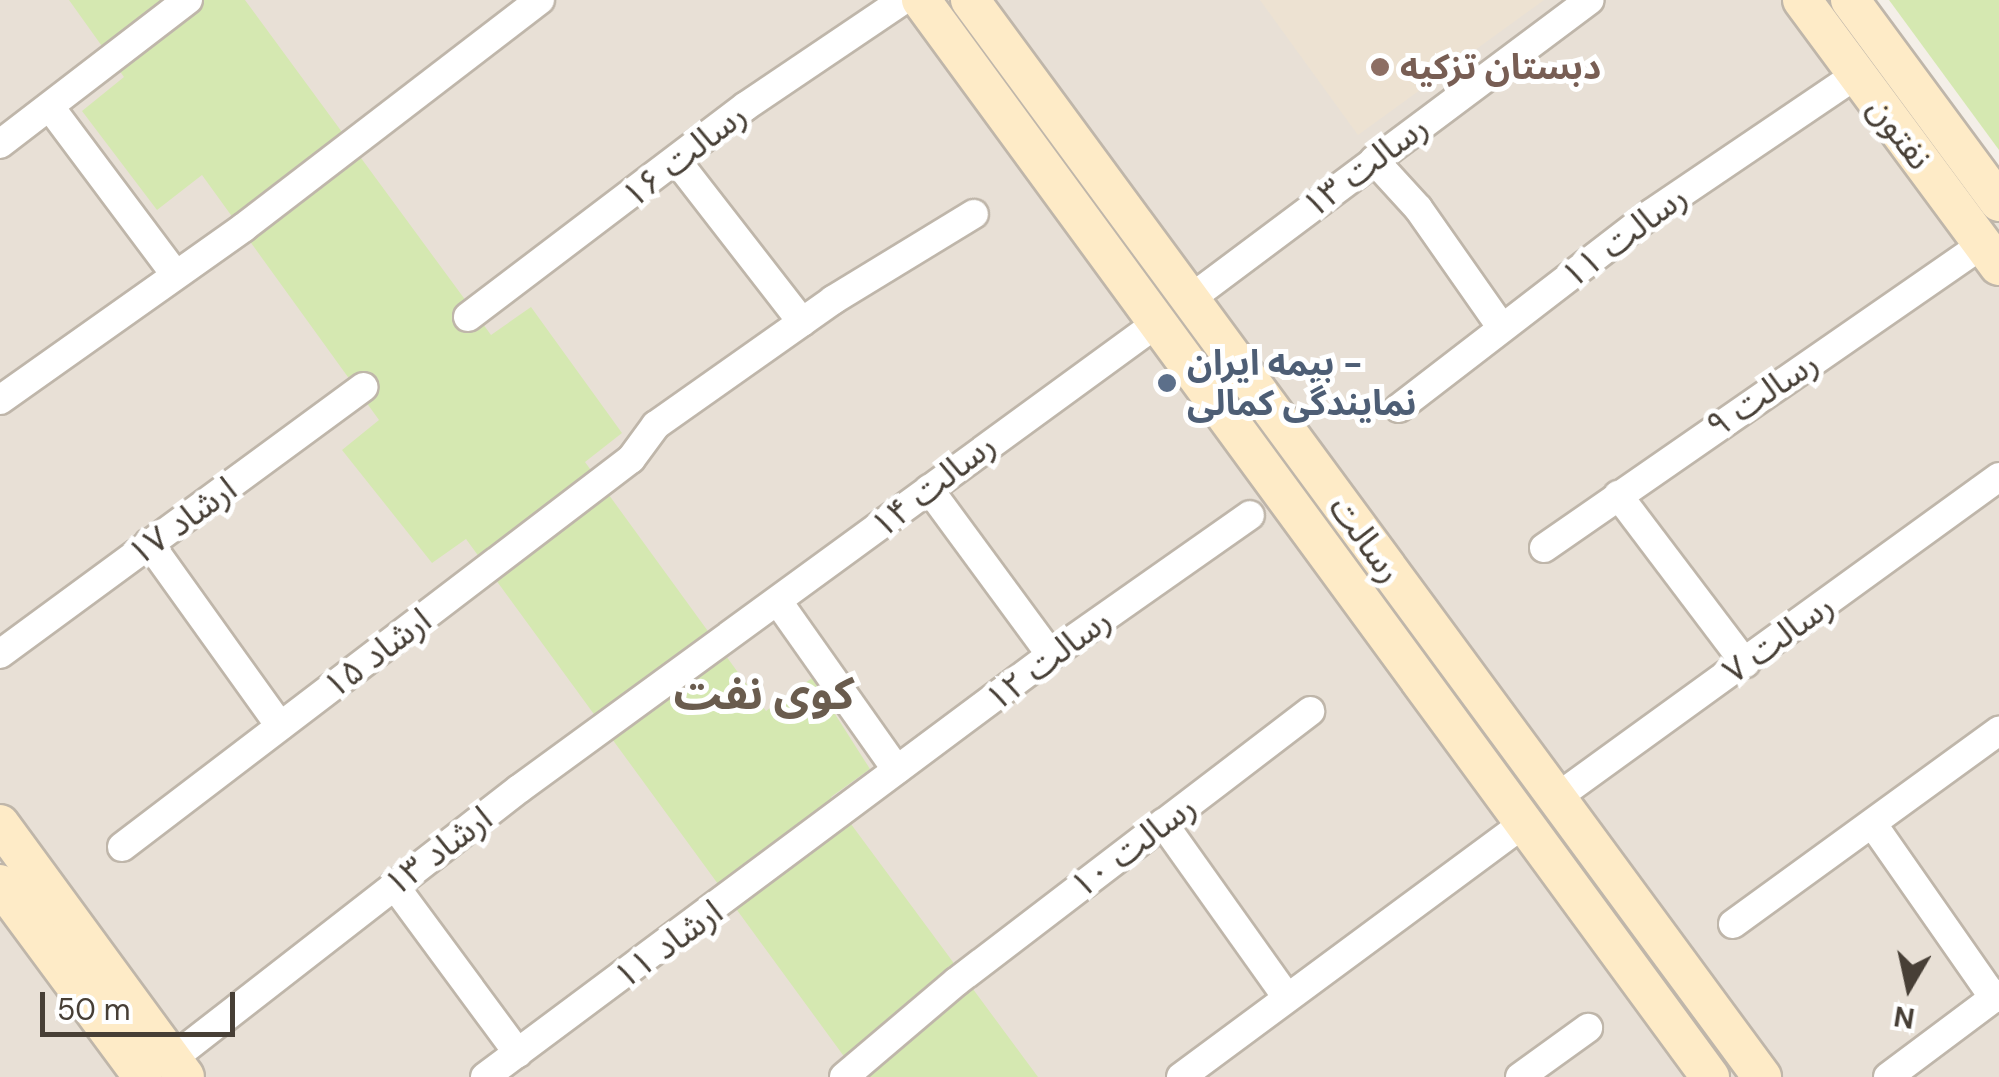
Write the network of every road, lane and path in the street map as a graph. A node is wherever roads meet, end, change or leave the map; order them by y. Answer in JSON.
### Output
{"nodes":[{"id":1,"x":188,"y":0,"type":"edge"},
{"id":2,"x":540,"y":0,"type":"edge"},
{"id":3,"x":902,"y":0,"type":"edge"},
{"id":4,"x":921,"y":0,"type":"edge"},
{"id":5,"x":970,"y":0,"type":"edge"},
{"id":6,"x":1590,"y":0,"type":"edge"},
{"id":7,"x":1802,"y":0,"type":"edge"},
{"id":8,"x":1850,"y":0,"type":"edge"},
{"id":9,"x":1857,"y":74,"type":"junction"},
{"id":10,"x":50,"y":107,"type":"junction"},
{"id":11,"x":0,"y":144,"type":"edge"},
{"id":12,"x":1374,"y":160,"type":"junction"},
{"id":13,"x":677,"y":161,"type":"junction"},
{"id":14,"x":1999,"y":202,"type":"edge"},
{"id":15,"x":974,"y":214,"type":"dead end"},
{"id":16,"x":1991,"y":255,"type":"edge"},
{"id":17,"x":174,"y":274,"type":"junction"},
{"id":18,"x":1190,"y":299,"type":"junction"},
{"id":19,"x":468,"y":316,"type":"dead end"},
{"id":20,"x":802,"y":322,"type":"junction"},
{"id":21,"x":1157,"y":323,"type":"junction"},
{"id":22,"x":1502,"y":328,"type":"junction"},
{"id":23,"x":363,"y":387,"type":"dead end"},
{"id":24,"x":0,"y":400,"type":"edge"},
{"id":25,"x":1399,"y":408,"type":"dead end"},
{"id":26,"x":1999,"y":476,"type":"edge"},
{"id":27,"x":929,"y":488,"type":"junction"},
{"id":28,"x":1618,"y":495,"type":"junction"},
{"id":29,"x":1250,"y":515,"type":"dead end"},
{"id":30,"x":149,"y":543,"type":"junction"},
{"id":31,"x":1544,"y":548,"type":"dead end"},
{"id":32,"x":779,"y":603,"type":"junction"},
{"id":33,"x":712,"y":652,"type":"joint"},
{"id":34,"x":0,"y":654,"type":"edge"},
{"id":35,"x":1051,"y":654,"type":"junction"},
{"id":36,"x":1745,"y":663,"type":"junction"},
{"id":37,"x":1310,"y":712,"type":"dead end"},
{"id":38,"x":280,"y":726,"type":"junction"},
{"id":39,"x":1999,"y":731,"type":"edge"},
{"id":40,"x":897,"y":770,"type":"junction"},
{"id":41,"x":1556,"y":798,"type":"junction"},
{"id":42,"x":847,"y":806,"type":"joint"},
{"id":43,"x":1163,"y":823,"type":"junction"},
{"id":44,"x":0,"y":824,"type":"edge"},
{"id":45,"x":1523,"y":824,"type":"junction"},
{"id":46,"x":1874,"y":826,"type":"junction"},
{"id":47,"x":122,"y":847,"type":"dead end"},
{"id":48,"x":394,"y":885,"type":"junction"},
{"id":49,"x":7,"y":907,"type":"edge"},
{"id":50,"x":1733,"y":924,"type":"dead end"},
{"id":51,"x":1286,"y":996,"type":"junction"},
{"id":52,"x":1996,"y":996,"type":"edge"},
{"id":53,"x":1588,"y":1028,"type":"dead end"},
{"id":54,"x":518,"y":1053,"type":"junction"},
{"id":55,"x":1751,"y":1062,"type":"edge"},
{"id":56,"x":156,"y":1073,"type":"edge"},
{"id":57,"x":1708,"y":1074,"type":"edge"},
{"id":58,"x":485,"y":1077,"type":"edge"},
{"id":59,"x":844,"y":1077,"type":"edge"},
{"id":60,"x":1181,"y":1077,"type":"edge"},
{"id":61,"x":1520,"y":1077,"type":"edge"},
{"id":62,"x":1888,"y":1077,"type":"edge"}],
"edges":[{"from":1,"to":10,"type":"street"},
{"from":2,"to":17,"type":"street"},
{"from":3,"to":13,"type":"street","name":"رسالت ۱۶"},
{"from":4,"to":21,"type":"street","name":"رسالت"},
{"from":5,"to":18,"type":"street","name":"رسالت"},
{"from":6,"to":12,"type":"street","name":"رسالت ۱۳"},
{"from":7,"to":9,"type":"street","name":"نفتون"},
{"from":8,"to":14,"type":"street","name":"نفتون"},
{"from":9,"to":16,"type":"street","name":"نفتون"},
{"from":9,"to":22,"type":"street","name":"رسالت ۱۱"},
{"from":10,"to":11,"type":"street"},
{"from":10,"to":17,"type":"street"},
{"from":12,"to":18,"type":"street","name":"رسالت ۱۳"},
{"from":12,"to":22,"type":"street"},
{"from":13,"to":19,"type":"street","name":"رسالت ۱۶"},
{"from":13,"to":20,"type":"street"},
{"from":15,"to":20,"type":"street","name":"ارشاد ۱۵"},
{"from":16,"to":28,"type":"street","name":"رسالت ۹"},
{"from":17,"to":24,"type":"street"},
{"from":18,"to":21,"type":"street"},
{"from":18,"to":41,"type":"street","name":"رسالت"},
{"from":20,"to":38,"type":"street","name":"ارشاد ۱۵"},
{"from":21,"to":27,"type":"street","name":"رسالت ۱۴"},
{"from":21,"to":45,"type":"street","name":"رسالت"},
{"from":22,"to":25,"type":"street","name":"رسالت ۱۱"},
{"from":23,"to":30,"type":"street","name":"ارشاد ۱۷"},
{"from":26,"to":36,"type":"street","name":"رسالت ۷"},
{"from":27,"to":32,"type":"street","name":"رسالت ۱۴"},
{"from":27,"to":35,"type":"street"},
{"from":28,"to":31,"type":"street","name":"رسالت ۹"},
{"from":28,"to":36,"type":"street"},
{"from":29,"to":35,"type":"street","name":"رسالت ۱۲"},
{"from":30,"to":34,"type":"street","name":"ارشاد ۱۷"},
{"from":30,"to":38,"type":"street"},
{"from":32,"to":33,"type":"street","name":"رسالت ۱۴"},
{"from":32,"to":40,"type":"street"},
{"from":33,"to":48,"type":"street","name":"ارشاد ۱۳"},
{"from":35,"to":40,"type":"street","name":"رسالت ۱۲"},
{"from":36,"to":41,"type":"street","name":"رسالت ۷"},
{"from":37,"to":43,"type":"street","name":"رسالت ۱۰"},
{"from":38,"to":47,"type":"street","name":"ارشاد ۱۵"},
{"from":39,"to":46,"type":"street"},
{"from":40,"to":42,"type":"street","name":"رسالت ۱۲"},
{"from":41,"to":45,"type":"street"},
{"from":41,"to":55,"type":"street","name":"رسالت"},
{"from":42,"to":54,"type":"street","name":"ارشاد ۱۱"},
{"from":43,"to":51,"type":"street"},
{"from":43,"to":59,"type":"street","name":"رسالت ۱۰"},
{"from":44,"to":56,"type":"street"},
{"from":45,"to":51,"type":"street"},
{"from":45,"to":57,"type":"street","name":"رسالت"},
{"from":46,"to":50,"type":"street"},
{"from":46,"to":52,"type":"street"},
{"from":48,"to":54,"type":"street"},
{"from":48,"to":56,"type":"street","name":"ارشاد ۱۳"},
{"from":49,"to":56,"type":"street"},
{"from":51,"to":60,"type":"street"},
{"from":52,"to":62,"type":"street"},
{"from":53,"to":61,"type":"street"},
{"from":54,"to":58,"type":"street","name":"ارشاد ۱۱"},
{"from":55,"to":57,"type":"street"}]}
